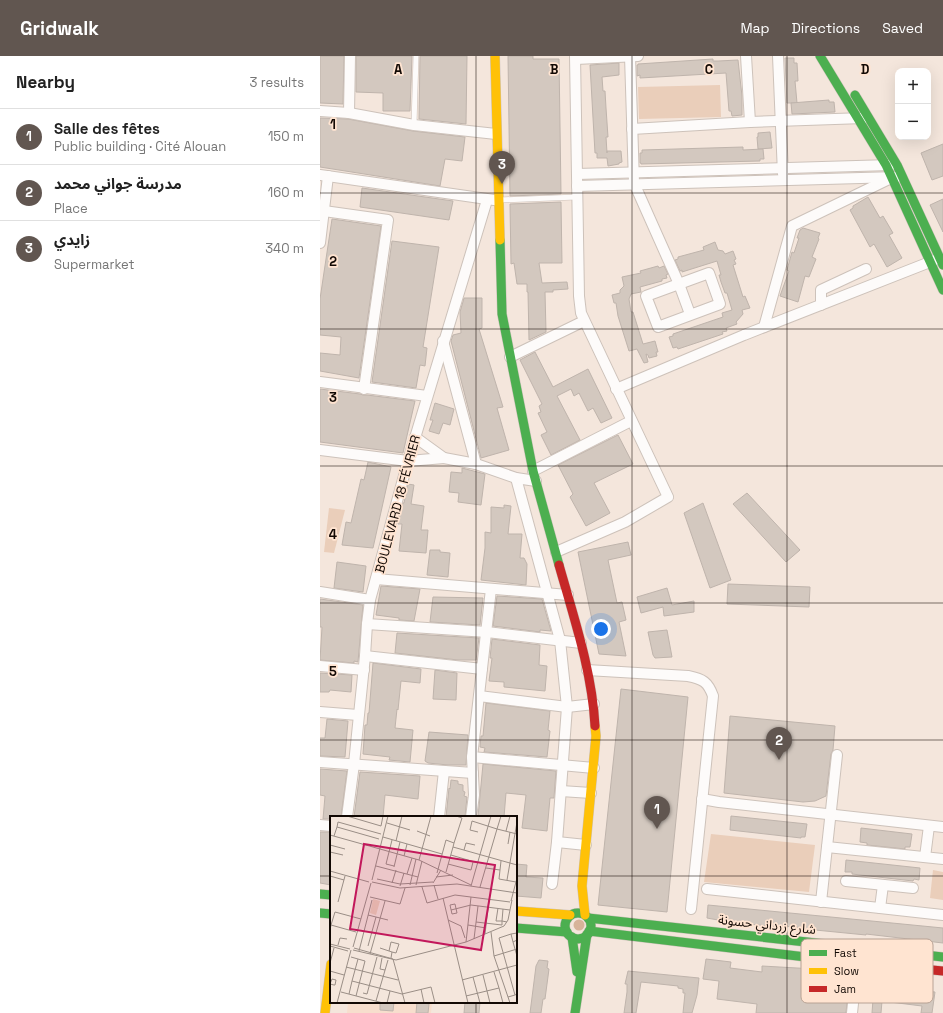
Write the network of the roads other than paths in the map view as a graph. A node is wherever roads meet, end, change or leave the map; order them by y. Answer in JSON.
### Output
{"nodes":[{"id":1,"x":350,"y":56,"type":"edge"},
{"id":2,"x":416,"y":56,"type":"edge"},
{"id":3,"x":495,"y":56,"type":"edge"},
{"id":4,"x":630,"y":56,"type":"edge"},
{"id":5,"x":638,"y":56,"type":"edge"},
{"id":6,"x":746,"y":56,"type":"edge"},
{"id":7,"x":778,"y":56,"type":"edge"},
{"id":8,"x":820,"y":56,"type":"edge"},
{"id":9,"x":576,"y":58,"type":"edge"},
{"id":10,"x":850,"y":87,"type":"dead end"},
{"id":11,"x":320,"y":110,"type":"edge"},
{"id":12,"x":349,"y":113,"type":"junction"},
{"id":13,"x":870,"y":118,"type":"junction"},
{"id":14,"x":859,"y":119,"type":"junction"},
{"id":15,"x":750,"y":122,"type":"junction"},
{"id":16,"x":781,"y":122,"type":"junction"},
{"id":17,"x":414,"y":125,"type":"junction"},
{"id":18,"x":632,"y":129,"type":"junction"},
{"id":19,"x":496,"y":134,"type":"junction"},
{"id":20,"x":886,"y":165,"type":"junction"},
{"id":21,"x":897,"y":165,"type":"junction"},
{"id":22,"x":783,"y":169,"type":"junction"},
{"id":23,"x":633,"y":172,"type":"junction"},
{"id":24,"x":577,"y":174,"type":"junction"},
{"id":25,"x":324,"y":175,"type":"edge"},
{"id":26,"x":897,"y":177,"type":"junction"},
{"id":27,"x":783,"y":180,"type":"junction"},
{"id":28,"x":634,"y":183,"type":"junction"},
{"id":29,"x":577,"y":186,"type":"junction"},
{"id":30,"x":577,"y":197,"type":"junction"},
{"id":31,"x":487,"y":200,"type":"junction"},
{"id":32,"x":498,"y":200,"type":"junction"},
{"id":33,"x":324,"y":211,"type":"junction"},
{"id":34,"x":320,"y":243,"type":"edge"},
{"id":35,"x":939,"y":261,"type":"edge"},
{"id":36,"x":866,"y":269,"type":"dead end"},
{"id":37,"x":679,"y":284,"type":"junction"},
{"id":38,"x":943,"y":290,"type":"edge"},
{"id":39,"x":821,"y":305,"type":"junction"},
{"id":40,"x":690,"y":314,"type":"junction"},
{"id":41,"x":584,"y":322,"type":"junction"},
{"id":42,"x":764,"y":327,"type":"junction"},
{"id":43,"x":443,"y":342,"type":"junction"},
{"id":44,"x":510,"y":357,"type":"junction"},
{"id":45,"x":320,"y":382,"type":"edge"},
{"id":46,"x":364,"y":389,"type":"junction"},
{"id":47,"x":616,"y":389,"type":"junction"},
{"id":48,"x":427,"y":396,"type":"junction"},
{"id":49,"x":631,"y":421,"type":"junction"},
{"id":50,"x":415,"y":437,"type":"junction"},
{"id":51,"x":320,"y":450,"type":"edge"},
{"id":52,"x":444,"y":458,"type":"junction"},
{"id":53,"x":408,"y":461,"type":"junction"},
{"id":54,"x":476,"y":464,"type":"junction"},
{"id":55,"x":533,"y":470,"type":"junction"},
{"id":56,"x":516,"y":478,"type":"junction"},
{"id":57,"x":536,"y":481,"type":"junction"},
{"id":58,"x":556,"y":552,"type":"junction"},
{"id":59,"x":376,"y":579,"type":"junction"},
{"id":60,"x":491,"y":589,"type":"junction"},
{"id":61,"x":320,"y":592,"type":"edge"},
{"id":62,"x":548,"y":594,"type":"junction"},
{"id":63,"x":568,"y":595,"type":"junction"},
{"id":64,"x":370,"y":600,"type":"junction"},
{"id":65,"x":367,"y":624,"type":"junction"},
{"id":66,"x":487,"y":632,"type":"junction"},
{"id":67,"x":560,"y":640,"type":"junction"},
{"id":68,"x":581,"y":643,"type":"junction"},
{"id":69,"x":365,"y":656,"type":"junction"},
{"id":70,"x":320,"y":666,"type":"edge"},
{"id":71,"x":482,"y":669,"type":"junction"},
{"id":72,"x":364,"y":670,"type":"junction"},
{"id":73,"x":587,"y":670,"type":"junction"},
{"id":74,"x":479,"y":696,"type":"junction"},
{"id":75,"x":594,"y":704,"type":"junction"},
{"id":76,"x":567,"y":707,"type":"junction"},
{"id":77,"x":320,"y":712,"type":"edge"},
{"id":78,"x":358,"y":715,"type":"junction"},
{"id":79,"x":837,"y":755,"type":"dead end"},
{"id":80,"x":472,"y":757,"type":"junction"},
{"id":81,"x":320,"y":762,"type":"edge"},
{"id":82,"x":354,"y":764,"type":"junction"},
{"id":83,"x":563,"y":764,"type":"junction"},
{"id":84,"x":594,"y":768,"type":"junction"},
{"id":85,"x":444,"y":771,"type":"junction"},
{"id":86,"x":473,"y":773,"type":"junction"},
{"id":87,"x":561,"y":791,"type":"junction"},
{"id":88,"x":591,"y":793,"type":"junction"},
{"id":89,"x":702,"y":799,"type":"junction"},
{"id":90,"x":831,"y":815,"type":"junction"},
{"id":91,"x":347,"y":816,"type":"edge"},
{"id":92,"x":439,"y":816,"type":"edge"},
{"id":93,"x":471,"y":816,"type":"edge"},
{"id":94,"x":320,"y":825,"type":"edge"},
{"id":95,"x":330,"y":826,"type":"edge"},
{"id":96,"x":929,"y":826,"type":"junction"},
{"id":97,"x":943,"y":827,"type":"edge"},
{"id":98,"x":557,"y":842,"type":"junction"},
{"id":99,"x":586,"y":845,"type":"junction"},
{"id":100,"x":827,"y":847,"type":"junction"},
{"id":101,"x":925,"y":858,"type":"junction"},
{"id":102,"x":943,"y":859,"type":"edge"},
{"id":103,"x":846,"y":881,"type":"dead end"},
{"id":104,"x":552,"y":884,"type":"dead end"},
{"id":105,"x":883,"y":885,"type":"junction"},
{"id":106,"x":582,"y":886,"type":"junction"},
{"id":107,"x":913,"y":888,"type":"dead end"},
{"id":108,"x":707,"y":889,"type":"dead end"},
{"id":109,"x":320,"y":894,"type":"edge"},
{"id":110,"x":330,"y":895,"type":"edge"},
{"id":111,"x":821,"y":902,"type":"junction"},
{"id":112,"x":880,"y":908,"type":"junction"},
{"id":113,"x":691,"y":909,"type":"dead end"},
{"id":114,"x":517,"y":911,"type":"edge"},
{"id":115,"x":320,"y":913,"type":"edge"},
{"id":116,"x":330,"y":914,"type":"edge"},
{"id":117,"x":572,"y":914,"type":"junction"},
{"id":118,"x":943,"y":914,"type":"edge"},
{"id":119,"x":587,"y":916,"type":"junction"},
{"id":120,"x":517,"y":928,"type":"edge"},
{"id":121,"x":588,"y":933,"type":"junction"},
{"id":122,"x":570,"y":935,"type":"junction"},
{"id":123,"x":801,"y":940,"type":"edge"},
{"id":124,"x":933,"y":956,"type":"edge"},
{"id":125,"x":801,"y":957,"type":"edge"},
{"id":126,"x":943,"y":957,"type":"edge"},
{"id":127,"x":933,"y":970,"type":"edge"},
{"id":128,"x":943,"y":971,"type":"edge"},
{"id":129,"x":330,"y":974,"type":"edge"},
{"id":130,"x":579,"y":984,"type":"junction"},
{"id":131,"x":853,"y":1003,"type":"edge"},
{"id":132,"x":326,"y":1013,"type":"edge"},
{"id":133,"x":575,"y":1013,"type":"edge"},
{"id":134,"x":852,"y":1013,"type":"edge"}],
"edges":[{"from":1,"to":12,"type":"street"},
{"from":2,"to":17,"type":"lane"},
{"from":3,"to":19,"type":"main road"},
{"from":4,"to":5,"type":"street"},
{"from":4,"to":9,"type":"street"},
{"from":4,"to":18,"type":"street"},
{"from":6,"to":15,"type":"street"},
{"from":7,"to":16,"type":"street"},
{"from":8,"to":14,"type":"main road"},
{"from":9,"to":24,"type":"street"},
{"from":10,"to":13,"type":"main road"},
{"from":11,"to":12,"type":"street"},
{"from":12,"to":17,"type":"street"},
{"from":13,"to":14,"type":"street"},
{"from":13,"to":21,"type":"main road"},
{"from":14,"to":16,"type":"street"},
{"from":14,"to":20,"type":"main road"},
{"from":15,"to":16,"type":"street"},
{"from":15,"to":18,"type":"street"},
{"from":16,"to":22,"type":"street"},
{"from":17,"to":19,"type":"street"},
{"from":18,"to":23,"type":"street"},
{"from":19,"to":32,"type":"main road"},
{"from":20,"to":21,"type":"street"},
{"from":20,"to":22,"type":"street"},
{"from":20,"to":26,"type":"main road"},
{"from":21,"to":26,"type":"main road"},
{"from":22,"to":23,"type":"street"},
{"from":22,"to":27,"type":"street"},
{"from":23,"to":24,"type":"street"},
{"from":23,"to":28,"type":"street"},
{"from":24,"to":29,"type":"street"},
{"from":25,"to":31,"type":"street"},
{"from":25,"to":33,"type":"street"},
{"from":26,"to":27,"type":"street"},
{"from":26,"to":35,"type":"main road"},
{"from":26,"to":42,"type":"street"},
{"from":27,"to":28,"type":"street"},
{"from":28,"to":29,"type":"street"},
{"from":28,"to":37,"type":"street"},
{"from":29,"to":30,"type":"street"},
{"from":30,"to":32,"type":"lane"},
{"from":30,"to":41,"type":"street"},
{"from":31,"to":32,"type":"street"},
{"from":31,"to":43,"type":"street","name":"BOULEVARD 18 FÉVRIER"},
{"from":32,"to":44,"type":"main road"},
{"from":33,"to":34,"type":"street"},
{"from":33,"to":46,"type":"street"},
{"from":35,"to":38,"type":"main road"},
{"from":35,"to":39,"type":"street"},
{"from":36,"to":39,"type":"street"},
{"from":37,"to":40,"type":"street"},
{"from":37,"to":40,"type":"street"},
{"from":37,"to":40,"type":"street"},
{"from":39,"to":42,"type":"street"},
{"from":41,"to":44,"type":"street"},
{"from":41,"to":47,"type":"street"},
{"from":42,"to":47,"type":"street"},
{"from":43,"to":48,"type":"street","name":"BOULEVARD 18 FÉVRIER"},
{"from":43,"to":54,"type":"street"},
{"from":44,"to":55,"type":"main road"},
{"from":45,"to":46,"type":"street"},
{"from":46,"to":48,"type":"street"},
{"from":47,"to":49,"type":"street"},
{"from":48,"to":50,"type":"street","name":"BOULEVARD 18 FÉVRIER"},
{"from":49,"to":55,"type":"street"},
{"from":49,"to":58,"type":"street"},
{"from":50,"to":52,"type":"street"},
{"from":50,"to":53,"type":"street","name":"BOULEVARD 18 FÉVRIER"},
{"from":51,"to":53,"type":"street"},
{"from":52,"to":53,"type":"street"},
{"from":52,"to":54,"type":"street"},
{"from":53,"to":59,"type":"street","name":"BOULEVARD 18 FÉVRIER"},
{"from":54,"to":56,"type":"street"},
{"from":55,"to":57,"type":"main road"},
{"from":56,"to":57,"type":"street"},
{"from":56,"to":62,"type":"street"},
{"from":57,"to":58,"type":"main road"},
{"from":58,"to":63,"type":"main road"},
{"from":59,"to":60,"type":"street"},
{"from":59,"to":64,"type":"street","name":"BOULEVARD 18 FÉVRIER"},
{"from":60,"to":62,"type":"street"},
{"from":60,"to":66,"type":"street"},
{"from":61,"to":64,"type":"street"},
{"from":62,"to":63,"type":"street"},
{"from":62,"to":67,"type":"street"},
{"from":63,"to":68,"type":"main road"},
{"from":64,"to":65,"type":"street","name":"BOULEVARD 18 FÉVRIER"},
{"from":65,"to":66,"type":"street"},
{"from":65,"to":69,"type":"street","name":"BOULEVARD 18 FÉVRIER"},
{"from":66,"to":67,"type":"street"},
{"from":66,"to":71,"type":"street"},
{"from":67,"to":68,"type":"street"},
{"from":67,"to":76,"type":"street"},
{"from":68,"to":73,"type":"main road"},
{"from":69,"to":71,"type":"street"},
{"from":69,"to":72,"type":"street","name":"BOULEVARD 18 FÉVRIER"},
{"from":70,"to":72,"type":"street"},
{"from":71,"to":74,"type":"street"},
{"from":72,"to":78,"type":"street","name":"BOULEVARD 18 FÉVRIER"},
{"from":73,"to":75,"type":"main road"},
{"from":73,"to":89,"type":"street"},
{"from":74,"to":76,"type":"street"},
{"from":74,"to":80,"type":"street"},
{"from":75,"to":76,"type":"street"},
{"from":75,"to":84,"type":"main road"},
{"from":76,"to":83,"type":"street"},
{"from":77,"to":78,"type":"street"},
{"from":78,"to":82,"type":"street","name":"BOULEVARD 18 FÉVRIER"},
{"from":79,"to":90,"type":"street"},
{"from":80,"to":83,"type":"street"},
{"from":80,"to":86,"type":"street"},
{"from":81,"to":82,"type":"street"},
{"from":82,"to":85,"type":"street"},
{"from":82,"to":91,"type":"street","name":"BOULEVARD 18 FÉVRIER"},
{"from":83,"to":84,"type":"street"},
{"from":83,"to":87,"type":"street"},
{"from":84,"to":88,"type":"main road"},
{"from":85,"to":86,"type":"street"},
{"from":85,"to":92,"type":"street"},
{"from":86,"to":93,"type":"street"},
{"from":87,"to":88,"type":"street"},
{"from":87,"to":98,"type":"street"},
{"from":88,"to":99,"type":"main road"},
{"from":89,"to":90,"type":"street"},
{"from":89,"to":113,"type":"street"},
{"from":90,"to":96,"type":"street"},
{"from":90,"to":100,"type":"street"},
{"from":94,"to":95,"type":"street"},
{"from":96,"to":97,"type":"street"},
{"from":96,"to":101,"type":"street"},
{"from":98,"to":99,"type":"street"},
{"from":98,"to":104,"type":"street"},
{"from":99,"to":106,"type":"main road"},
{"from":100,"to":101,"type":"street"},
{"from":100,"to":111,"type":"street"},
{"from":101,"to":102,"type":"street"},
{"from":103,"to":105,"type":"street"},
{"from":105,"to":107,"type":"street"},
{"from":105,"to":112,"type":"street"},
{"from":106,"to":117,"type":"main road"},
{"from":106,"to":119,"type":"main road"},
{"from":108,"to":111,"type":"street"},
{"from":109,"to":110,"type":"main road"},
{"from":111,"to":112,"type":"street"},
{"from":112,"to":118,"type":"street"},
{"from":114,"to":117,"type":"main road"},
{"from":115,"to":116,"type":"main road"},
{"from":117,"to":119,"type":"main road"},
{"from":117,"to":122,"type":"main road"},
{"from":119,"to":121,"type":"main road"},
{"from":119,"to":123,"type":"main road","name":"شارع زرداني حسونة"},
{"from":120,"to":122,"type":"main road"},
{"from":121,"to":122,"type":"main road"},
{"from":121,"to":125,"type":"main road"},
{"from":121,"to":130,"type":"main road"},
{"from":122,"to":130,"type":"main road"},
{"from":124,"to":126,"type":"main road","name":"شارع زرداني حسونة"},
{"from":127,"to":128,"type":"main road"},
{"from":129,"to":132,"type":"main road"},
{"from":130,"to":133,"type":"main road"},
{"from":131,"to":134,"type":"street"}]}
